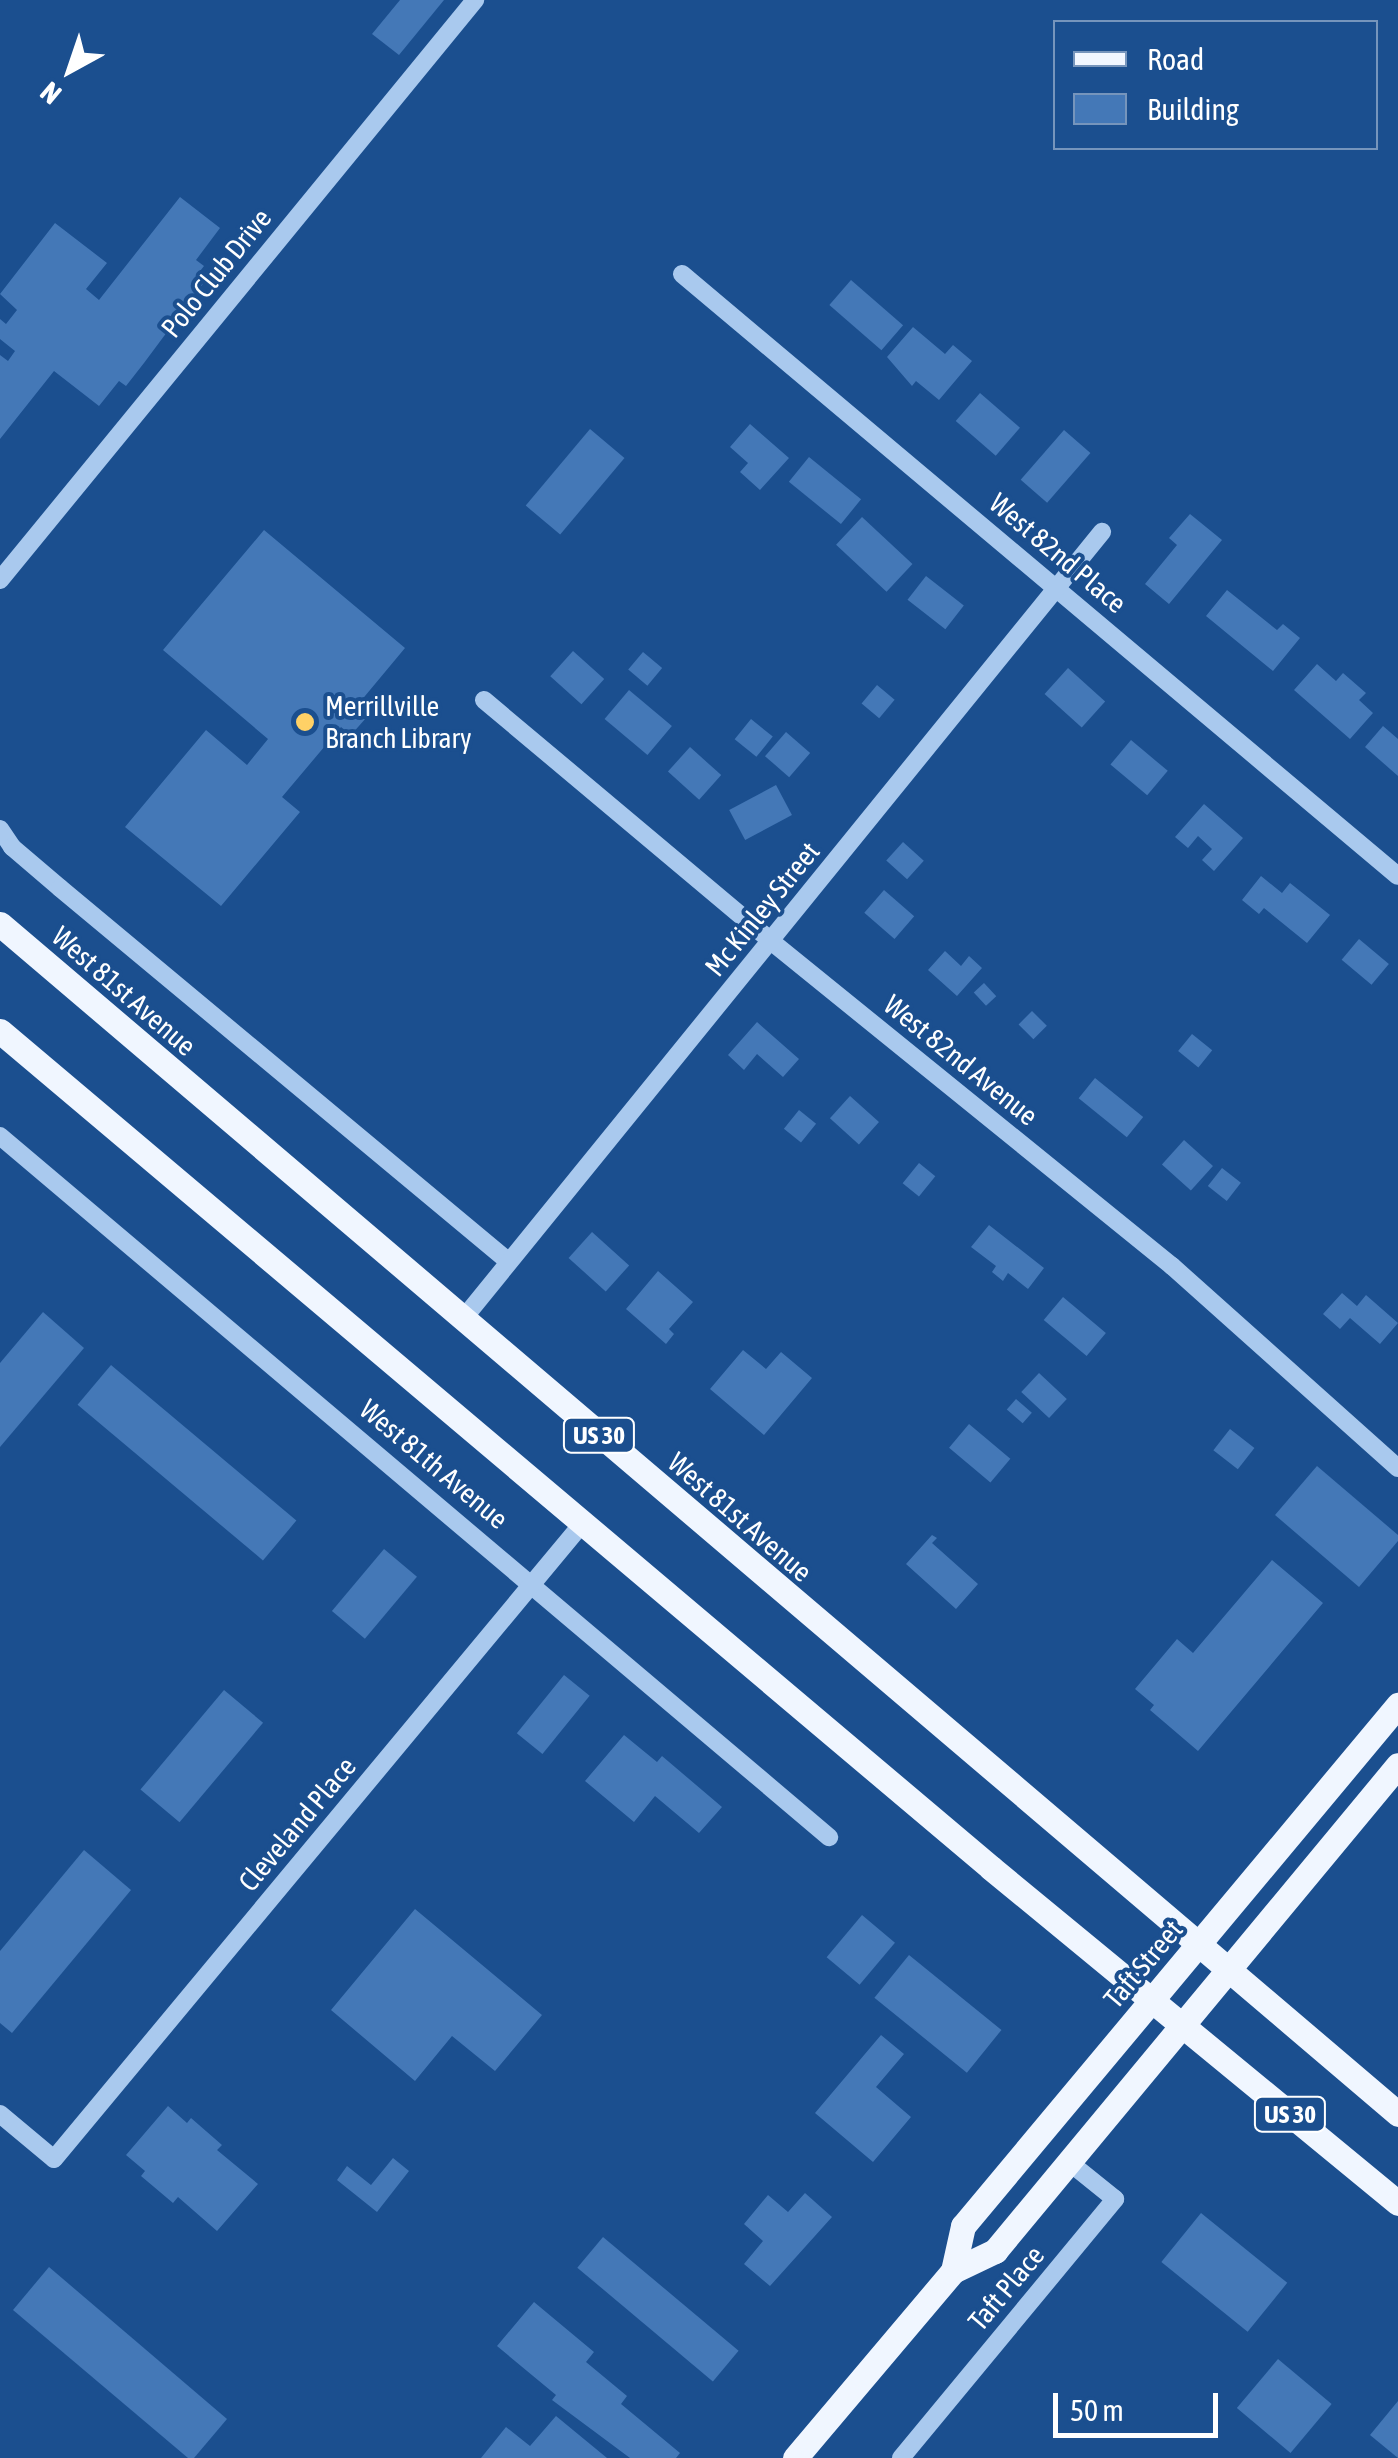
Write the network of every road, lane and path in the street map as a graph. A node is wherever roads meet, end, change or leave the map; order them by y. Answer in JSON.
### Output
{"nodes":[{"id":1,"x":475,"y":0,"type":"edge"},
{"id":2,"x":682,"y":274,"type":"dead end"},
{"id":3,"x":1102,"y":532,"type":"dead end"},
{"id":4,"x":0,"y":580,"type":"edge"},
{"id":5,"x":1055,"y":586,"type":"junction"},
{"id":6,"x":484,"y":700,"type":"dead end"},
{"id":7,"x":0,"y":829,"type":"edge"},
{"id":8,"x":1398,"y":876,"type":"edge"},
{"id":9,"x":0,"y":924,"type":"edge"},
{"id":10,"x":772,"y":942,"type":"junction"},
{"id":11,"x":0,"y":1030,"type":"edge"},
{"id":12,"x":0,"y":1136,"type":"edge"},
{"id":13,"x":508,"y":1262,"type":"junction"},
{"id":14,"x":463,"y":1319,"type":"junction"},
{"id":15,"x":1398,"y":1468,"type":"edge"},
{"id":16,"x":582,"y":1524,"type":"junction"},
{"id":17,"x":534,"y":1584,"type":"junction"},
{"id":18,"x":1398,"y":1705,"type":"edge"},
{"id":19,"x":1398,"y":1765,"type":"edge"},
{"id":20,"x":829,"y":1837,"type":"dead end"},
{"id":21,"x":1197,"y":1946,"type":"junction"},
{"id":22,"x":1227,"y":1972,"type":"junction"},
{"id":23,"x":1151,"y":2002,"type":"junction"},
{"id":24,"x":1181,"y":2026,"type":"junction"},
{"id":25,"x":0,"y":2114,"type":"edge"},
{"id":26,"x":1398,"y":2114,"type":"edge"},
{"id":27,"x":1069,"y":2162,"type":"junction"},
{"id":28,"x":1398,"y":2204,"type":"edge"},
{"id":29,"x":953,"y":2271,"type":"junction"},
{"id":30,"x":794,"y":2458,"type":"edge"},
{"id":31,"x":900,"y":2458,"type":"edge"}],
"edges":[{"from":1,"to":4,"type":"street","name":"Polo Club Drive"},
{"from":2,"to":5,"type":"street","name":"West 82nd Place"},
{"from":3,"to":5,"type":"street","name":"Mc Kinley Street"},
{"from":5,"to":8,"type":"street","name":"West 82nd Place"},
{"from":5,"to":10,"type":"street","name":"Mc Kinley Street"},
{"from":6,"to":10,"type":"street","name":"West 82nd Avenue"},
{"from":7,"to":13,"type":"street"},
{"from":9,"to":14,"type":"main road","name":"West 81st Avenue","number":"US 30"},
{"from":10,"to":13,"type":"street","name":"Mc Kinley Street"},
{"from":10,"to":15,"type":"street","name":"West 82nd Avenue"},
{"from":11,"to":16,"type":"main road","number":"US 30"},
{"from":12,"to":17,"type":"street","name":"West 81th Avenue"},
{"from":13,"to":14,"type":"street","name":"Mc Kinley Street"},
{"from":14,"to":21,"type":"main road","name":"West 81st Avenue","number":"US 30"},
{"from":16,"to":17,"type":"street","name":"Cleveland Place"},
{"from":16,"to":23,"type":"main road","number":"US 30"},
{"from":17,"to":20,"type":"street","name":"West 81th Avenue"},
{"from":17,"to":25,"type":"street","name":"Cleveland Place"},
{"from":18,"to":21,"type":"main road","name":"Taft Street"},
{"from":19,"to":22,"type":"main road","name":"Taft Street"},
{"from":21,"to":22,"type":"main road","name":"West 81st Avenue","number":"US 30"},
{"from":21,"to":23,"type":"main road","name":"Taft Street"},
{"from":22,"to":24,"type":"main road","name":"Taft Street"},
{"from":22,"to":26,"type":"main road","name":"West 81st Avenue","number":"US 30"},
{"from":23,"to":24,"type":"main road","number":"US 30"},
{"from":23,"to":29,"type":"main road","name":"Taft Street"},
{"from":24,"to":27,"type":"main road","name":"Taft Street"},
{"from":24,"to":28,"type":"main road","number":"US 30"},
{"from":27,"to":29,"type":"main road","name":"Taft Street"},
{"from":27,"to":31,"type":"street","name":"Taft Place"},
{"from":29,"to":30,"type":"main road","name":"Taft Street"}]}
